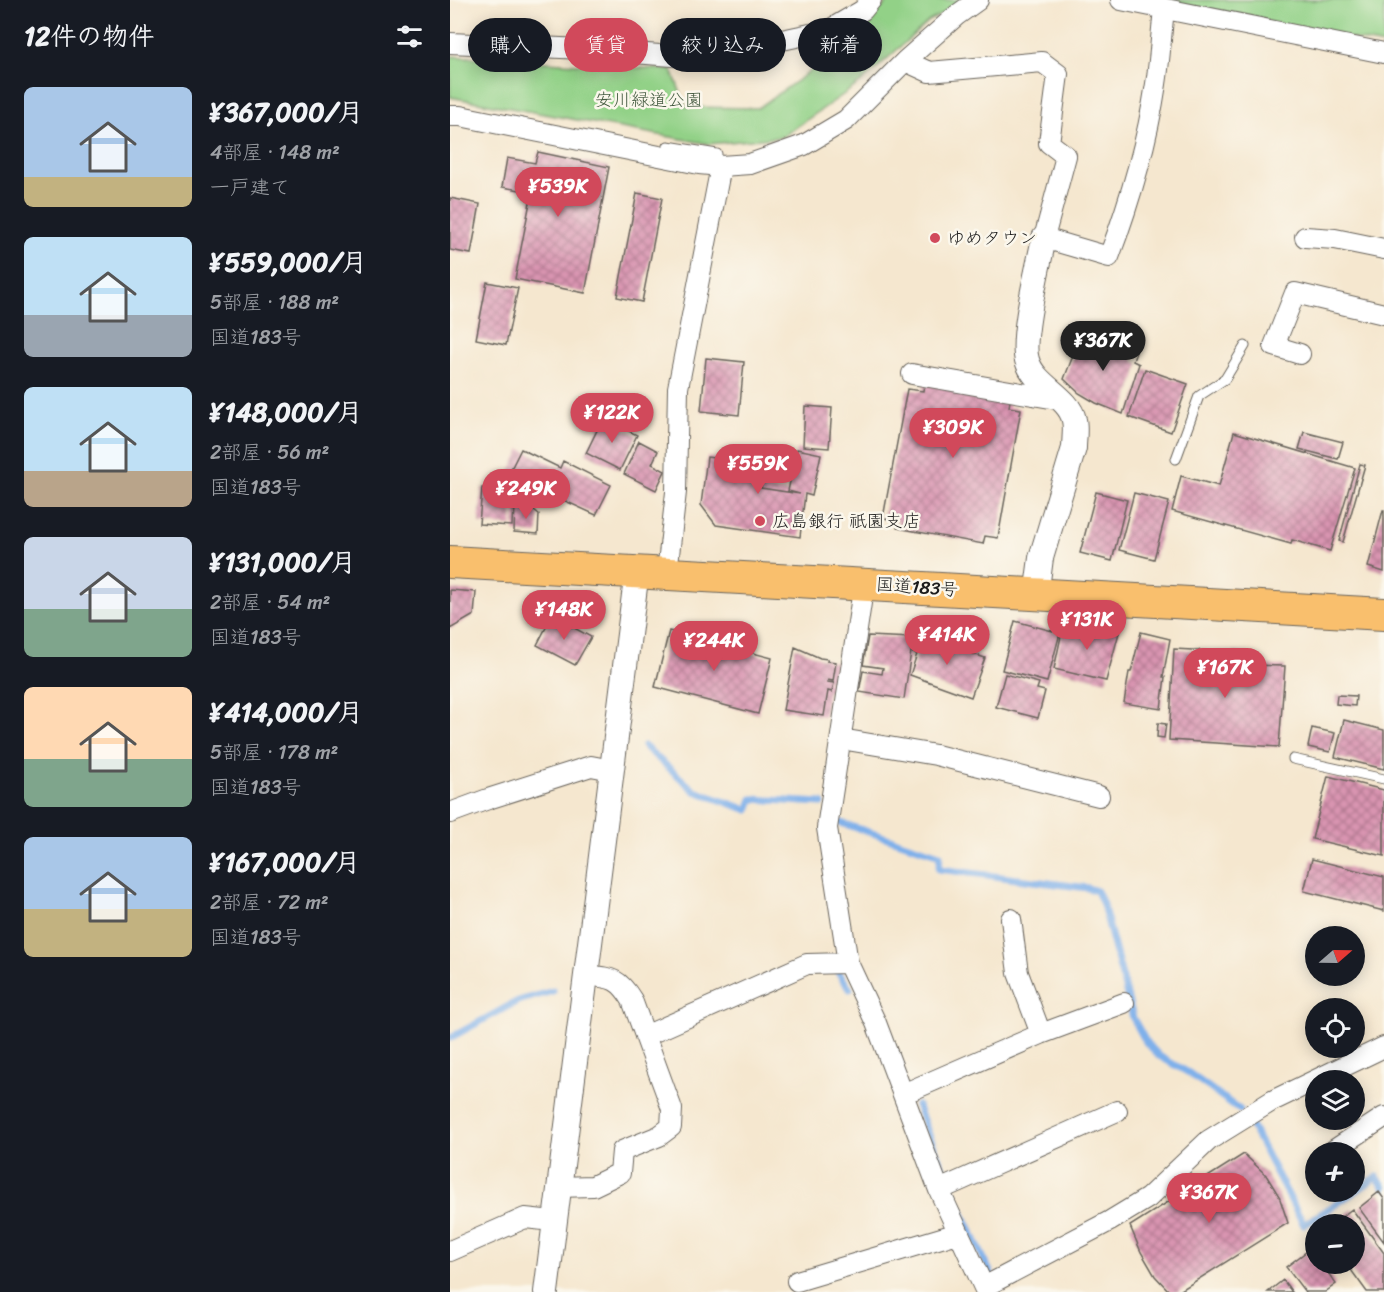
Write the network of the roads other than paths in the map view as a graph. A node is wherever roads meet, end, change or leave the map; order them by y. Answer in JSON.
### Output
{"nodes":[{"id":1,"x":872,"y":0,"type":"edge"},
{"id":2,"x":978,"y":0,"type":"edge"},
{"id":3,"x":1121,"y":0,"type":"edge"},
{"id":4,"x":1164,"y":10,"type":"junction"},
{"id":5,"x":450,"y":43,"type":"edge"},
{"id":6,"x":1384,"y":53,"type":"edge"},
{"id":7,"x":905,"y":61,"type":"junction"},
{"id":8,"x":450,"y":116,"type":"edge"},
{"id":9,"x":668,"y":146,"type":"dead end"},
{"id":10,"x":719,"y":160,"type":"junction"},
{"id":11,"x":1305,"y":237,"type":"dead end"},
{"id":12,"x":1044,"y":238,"type":"junction"},
{"id":13,"x":1384,"y":249,"type":"edge"},
{"id":14,"x":1384,"y":314,"type":"edge"},
{"id":15,"x":1245,"y":346,"type":"dead end"},
{"id":16,"x":1300,"y":354,"type":"dead end"},
{"id":17,"x":912,"y":374,"type":"dead end"},
{"id":18,"x":1062,"y":400,"type":"junction"},
{"id":19,"x":1176,"y":459,"type":"dead end"},
{"id":20,"x":450,"y":562,"type":"edge"},
{"id":21,"x":652,"y":572,"type":"junction"},
{"id":22,"x":864,"y":583,"type":"junction"},
{"id":23,"x":1036,"y":596,"type":"junction"},
{"id":24,"x":1384,"y":614,"type":"edge"},
{"id":25,"x":841,"y":739,"type":"junction"},
{"id":26,"x":1293,"y":759,"type":"dead end"},
{"id":27,"x":612,"y":770,"type":"junction"},
{"id":28,"x":1384,"y":779,"type":"edge"},
{"id":29,"x":1099,"y":796,"type":"dead end"},
{"id":30,"x":450,"y":813,"type":"edge"},
{"id":31,"x":1011,"y":919,"type":"dead end"},
{"id":32,"x":848,"y":963,"type":"junction"},
{"id":33,"x":585,"y":975,"type":"junction"},
{"id":34,"x":1124,"y":1003,"type":"dead end"},
{"id":35,"x":1041,"y":1034,"type":"junction"},
{"id":36,"x":645,"y":1036,"type":"junction"},
{"id":37,"x":1384,"y":1047,"type":"edge"},
{"id":38,"x":903,"y":1094,"type":"junction"},
{"id":39,"x":1117,"y":1111,"type":"dead end"},
{"id":40,"x":1384,"y":1117,"type":"edge"},
{"id":41,"x":1346,"y":1142,"type":"edge"},
{"id":42,"x":558,"y":1186,"type":"junction"},
{"id":43,"x":939,"y":1190,"type":"junction"},
{"id":44,"x":553,"y":1221,"type":"junction"},
{"id":45,"x":958,"y":1233,"type":"junction"},
{"id":46,"x":450,"y":1251,"type":"edge"},
{"id":47,"x":797,"y":1281,"type":"dead end"},
{"id":48,"x":985,"y":1290,"type":"edge"},
{"id":49,"x":546,"y":1292,"type":"edge"}],
"edges":[{"from":1,"to":5,"type":"street"},
{"from":2,"to":7,"type":"street"},
{"from":3,"to":4,"type":"street"},
{"from":4,"to":6,"type":"street"},
{"from":4,"to":12,"type":"street"},
{"from":7,"to":10,"type":"street"},
{"from":7,"to":12,"type":"street"},
{"from":8,"to":10,"type":"street"},
{"from":9,"to":10,"type":"lane"},
{"from":10,"to":21,"type":"street"},
{"from":11,"to":13,"type":"street"},
{"from":12,"to":18,"type":"street"},
{"from":14,"to":16,"type":"street"},
{"from":15,"to":19,"type":"lane"},
{"from":17,"to":18,"type":"street"},
{"from":18,"to":23,"type":"street"},
{"from":20,"to":21,"type":"highway","name":"国道183号"},
{"from":21,"to":22,"type":"highway","name":"国道183号"},
{"from":21,"to":27,"type":"street"},
{"from":22,"to":23,"type":"highway","name":"国道183号"},
{"from":22,"to":25,"type":"street"},
{"from":23,"to":24,"type":"highway","name":"国道183号"},
{"from":25,"to":29,"type":"street"},
{"from":25,"to":32,"type":"street"},
{"from":26,"to":28,"type":"lane"},
{"from":27,"to":30,"type":"street"},
{"from":27,"to":33,"type":"street"},
{"from":31,"to":35,"type":"street"},
{"from":32,"to":36,"type":"street"},
{"from":32,"to":38,"type":"street"},
{"from":33,"to":36,"type":"street"},
{"from":33,"to":42,"type":"street"},
{"from":34,"to":35,"type":"street"},
{"from":35,"to":38,"type":"street"},
{"from":36,"to":42,"type":"street"},
{"from":37,"to":48,"type":"street"},
{"from":38,"to":43,"type":"street"},
{"from":39,"to":43,"type":"street"},
{"from":40,"to":41,"type":"street"},
{"from":42,"to":44,"type":"street"},
{"from":43,"to":45,"type":"street"},
{"from":44,"to":46,"type":"street"},
{"from":44,"to":49,"type":"street"},
{"from":45,"to":47,"type":"street"},
{"from":45,"to":48,"type":"street"}]}
